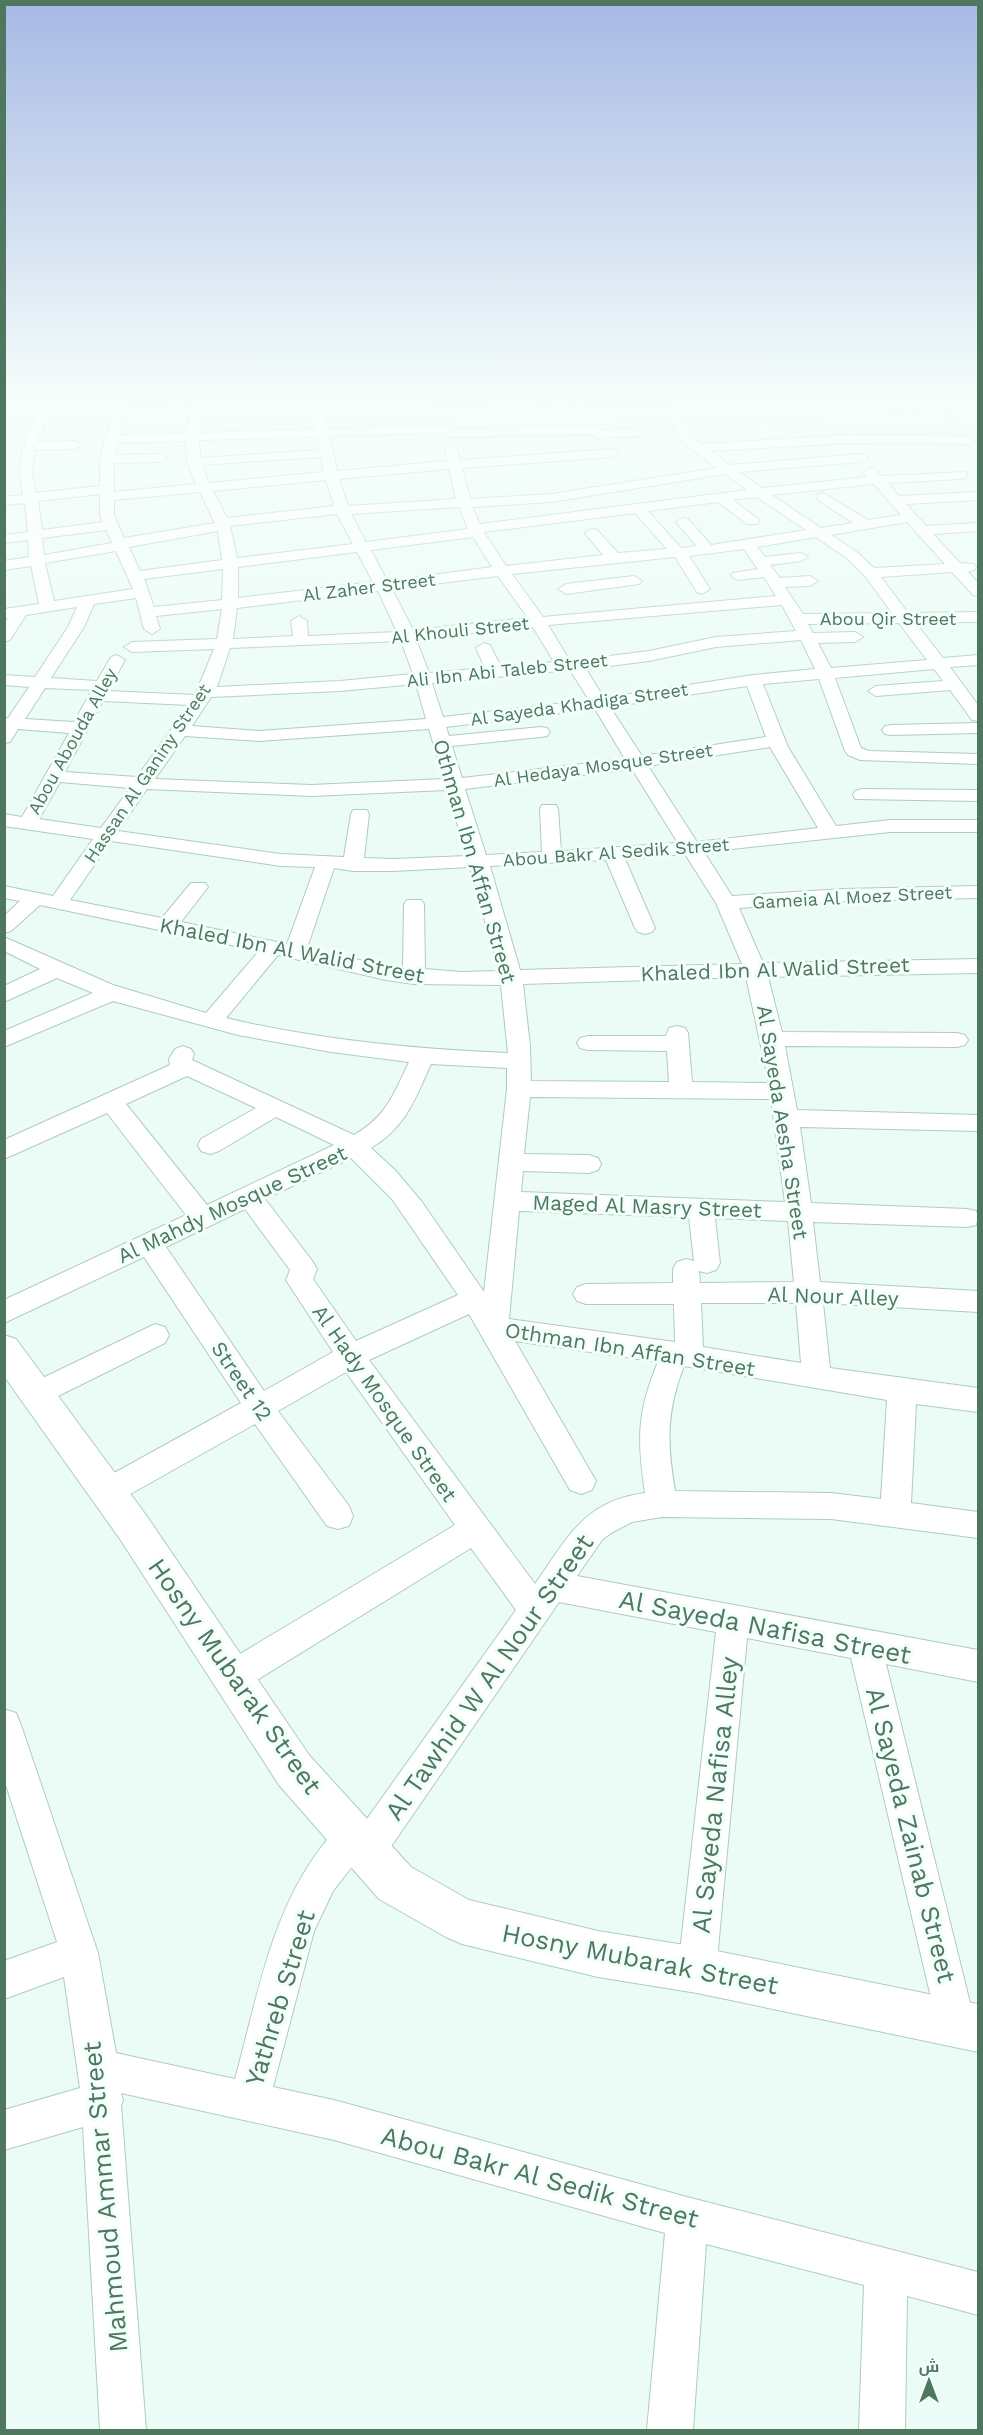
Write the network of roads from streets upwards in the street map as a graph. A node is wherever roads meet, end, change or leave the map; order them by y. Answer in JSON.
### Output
{"nodes":[{"id":1,"x":32,"y":508,"type":"edge"},
{"id":2,"x":107,"y":508,"type":"edge"},
{"id":3,"x":214,"y":508,"type":"edge"},
{"id":4,"x":388,"y":508,"type":"edge"},
{"id":5,"x":466,"y":508,"type":"edge"},
{"id":6,"x":648,"y":508,"type":"edge"},
{"id":7,"x":735,"y":508,"type":"edge"},
{"id":8,"x":785,"y":508,"type":"edge"},
{"id":9,"x":839,"y":508,"type":"edge"},
{"id":10,"x":903,"y":508,"type":"edge"},
{"id":11,"x":639,"y":509,"type":"junction"},
{"id":12,"x":342,"y":510,"type":"junction"},
{"id":13,"x":180,"y":516,"type":"dead end"},
{"id":14,"x":912,"y":517,"type":"junction"},
{"id":15,"x":752,"y":521,"type":"dead end"},
{"id":16,"x":683,"y":522,"type":"dead end"},
{"id":17,"x":525,"y":523,"type":"junction"},
{"id":18,"x":111,"y":525,"type":"junction"},
{"id":19,"x":866,"y":525,"type":"junction"},
{"id":20,"x":284,"y":527,"type":"dead end"},
{"id":21,"x":978,"y":527,"type":"edge"},
{"id":22,"x":224,"y":530,"type":"junction"},
{"id":23,"x":925,"y":530,"type":"junction"},
{"id":24,"x":189,"y":531,"type":"junction"},
{"id":25,"x":476,"y":531,"type":"junction"},
{"id":26,"x":592,"y":532,"type":"dead end"},
{"id":27,"x":821,"y":532,"type":"junction"},
{"id":28,"x":34,"y":535,"type":"junction"},
{"id":29,"x":535,"y":537,"type":"dead end"},
{"id":30,"x":4,"y":538,"type":"edge"},
{"id":31,"x":359,"y":542,"type":"junction"},
{"id":32,"x":302,"y":543,"type":"dead end"},
{"id":33,"x":177,"y":545,"type":"dead end"},
{"id":34,"x":748,"y":545,"type":"junction"},
{"id":35,"x":706,"y":549,"type":"junction"},
{"id":36,"x":127,"y":551,"type":"junction"},
{"id":37,"x":678,"y":552,"type":"junction"},
{"id":38,"x":618,"y":557,"type":"junction"},
{"id":39,"x":801,"y":557,"type":"dead end"},
{"id":40,"x":37,"y":561,"type":"junction"},
{"id":41,"x":230,"y":563,"type":"junction"},
{"id":42,"x":4,"y":566,"type":"edge"},
{"id":43,"x":978,"y":567,"type":"edge"},
{"id":44,"x":958,"y":568,"type":"junction"},
{"id":45,"x":501,"y":570,"type":"junction"},
{"id":46,"x":769,"y":572,"type":"junction"},
{"id":47,"x":329,"y":573,"type":"dead end"},
{"id":48,"x":870,"y":573,"type":"junction"},
{"id":49,"x":135,"y":576,"type":"junction"},
{"id":50,"x":738,"y":576,"type":"dead end"},
{"id":51,"x":277,"y":580,"type":"dead end"},
{"id":52,"x":810,"y":580,"type":"dead end"},
{"id":53,"x":383,"y":586,"type":"junction"},
{"id":54,"x":566,"y":589,"type":"dead end"},
{"id":55,"x":702,"y":589,"type":"dead end"},
{"id":56,"x":336,"y":591,"type":"junction"},
{"id":57,"x":978,"y":591,"type":"edge"},
{"id":58,"x":142,"y":592,"type":"junction"},
{"id":59,"x":639,"y":596,"type":"junction"},
{"id":60,"x":282,"y":598,"type":"junction"},
{"id":61,"x":787,"y":600,"type":"junction"},
{"id":62,"x":87,"y":602,"type":"junction"},
{"id":63,"x":231,"y":604,"type":"junction"},
{"id":64,"x":48,"y":608,"type":"junction"},
{"id":65,"x":682,"y":608,"type":"junction"},
{"id":66,"x":147,"y":612,"type":"junction"},
{"id":67,"x":12,"y":613,"type":"edge"},
{"id":68,"x":978,"y":617,"type":"edge"},
{"id":69,"x":905,"y":618,"type":"junction"},
{"id":70,"x":797,"y":619,"type":"junction"},
{"id":71,"x":299,"y":621,"type":"dead end"},
{"id":72,"x":539,"y":622,"type":"junction"},
{"id":73,"x":408,"y":636,"type":"junction"},
{"id":74,"x":806,"y":636,"type":"junction"},
{"id":75,"x":4,"y":637,"type":"edge"},
{"id":76,"x":855,"y":637,"type":"dead end"},
{"id":77,"x":366,"y":639,"type":"junction"},
{"id":78,"x":301,"y":642,"type":"junction"},
{"id":79,"x":222,"y":645,"type":"junction"},
{"id":80,"x":697,"y":646,"type":"junction"},
{"id":81,"x":132,"y":647,"type":"dead end"},
{"id":82,"x":156,"y":647,"type":"junction"},
{"id":83,"x":484,"y":648,"type":"dead end"},
{"id":84,"x":371,"y":655,"type":"dead end"},
{"id":85,"x":117,"y":660,"type":"dead end"},
{"id":86,"x":978,"y":660,"type":"edge"},
{"id":87,"x":939,"y":663,"type":"junction"},
{"id":88,"x":570,"y":665,"type":"junction"},
{"id":89,"x":495,"y":672,"type":"junction"},
{"id":90,"x":824,"y":673,"type":"junction"},
{"id":91,"x":423,"y":679,"type":"junction"},
{"id":92,"x":4,"y":680,"type":"edge"},
{"id":93,"x":753,"y":680,"type":"junction"},
{"id":94,"x":42,"y":682,"type":"junction"},
{"id":95,"x":956,"y":685,"type":"junction"},
{"id":96,"x":100,"y":691,"type":"junction"},
{"id":97,"x":876,"y":691,"type":"dead end"},
{"id":98,"x":204,"y":696,"type":"junction"},
{"id":99,"x":599,"y":704,"type":"junction"},
{"id":100,"x":978,"y":716,"type":"edge"},
{"id":101,"x":8,"y":728,"type":"edge"},
{"id":102,"x":79,"y":728,"type":"junction"},
{"id":103,"x":978,"y":728,"type":"edge"},
{"id":104,"x":891,"y":729,"type":"dead end"},
{"id":105,"x":180,"y":730,"type":"junction"},
{"id":106,"x":541,"y":732,"type":"dead end"},
{"id":107,"x":440,"y":733,"type":"junction"},
{"id":108,"x":776,"y":741,"type":"junction"},
{"id":109,"x":978,"y":759,"type":"edge"},
{"id":110,"x":637,"y":762,"type":"junction"},
{"id":111,"x":53,"y":776,"type":"junction"},
{"id":112,"x":143,"y":783,"type":"junction"},
{"id":113,"x":454,"y":783,"type":"junction"},
{"id":114,"x":862,"y":795,"type":"dead end"},
{"id":115,"x":978,"y":796,"type":"edge"},
{"id":116,"x":549,"y":809,"type":"dead end"},
{"id":117,"x":360,"y":814,"type":"dead end"},
{"id":118,"x":4,"y":820,"type":"edge"},
{"id":119,"x":28,"y":823,"type":"junction"},
{"id":120,"x":978,"y":826,"type":"edge"},
{"id":121,"x":830,"y":832,"type":"junction"},
{"id":122,"x":106,"y":834,"type":"junction"},
{"id":123,"x":692,"y":848,"type":"junction"},
{"id":124,"x":613,"y":854,"type":"junction"},
{"id":125,"x":552,"y":858,"type":"junction"},
{"id":126,"x":478,"y":862,"type":"junction"},
{"id":127,"x":326,"y":864,"type":"junction"},
{"id":128,"x":353,"y":865,"type":"junction"},
{"id":129,"x":198,"y":886,"type":"dead end"},
{"id":130,"x":4,"y":892,"type":"edge"},
{"id":131,"x":978,"y":892,"type":"edge"},
{"id":132,"x":35,"y":899,"type":"junction"},
{"id":133,"x":726,"y":903,"type":"junction"},
{"id":134,"x":57,"y":904,"type":"junction"},
{"id":135,"x":414,"y":904,"type":"dead end"},
{"id":136,"x":167,"y":926,"type":"junction"},
{"id":137,"x":4,"y":927,"type":"edge"},
{"id":138,"x":645,"y":928,"type":"dead end"},
{"id":139,"x":4,"y":943,"type":"edge"},
{"id":140,"x":284,"y":950,"type":"junction"},
{"id":141,"x":978,"y":966,"type":"edge"},
{"id":142,"x":58,"y":969,"type":"junction"},
{"id":143,"x":755,"y":970,"type":"junction"},
{"id":144,"x":414,"y":977,"type":"junction"},
{"id":145,"x":511,"y":977,"type":"junction"},
{"id":146,"x":114,"y":992,"type":"junction"},
{"id":147,"x":4,"y":995,"type":"edge"},
{"id":148,"x":211,"y":1021,"type":"junction"},
{"id":149,"x":772,"y":1039,"type":"junction"},
{"id":150,"x":4,"y":1040,"type":"edge"},
{"id":151,"x":957,"y":1040,"type":"dead end"},
{"id":152,"x":588,"y":1043,"type":"dead end"},
{"id":153,"x":423,"y":1057,"type":"junction"},
{"id":154,"x":519,"y":1061,"type":"junction"},
{"id":155,"x":519,"y":1089,"type":"junction"},
{"id":156,"x":681,"y":1090,"type":"junction"},
{"id":157,"x":782,"y":1091,"type":"junction"},
{"id":158,"x":111,"y":1101,"type":"junction"},
{"id":159,"x":276,"y":1107,"type":"junction"},
{"id":160,"x":787,"y":1118,"type":"junction"},
{"id":161,"x":978,"y":1123,"type":"edge"},
{"id":162,"x":210,"y":1145,"type":"dead end"},
{"id":163,"x":355,"y":1146,"type":"junction"},
{"id":164,"x":4,"y":1150,"type":"edge"},
{"id":165,"x":512,"y":1162,"type":"junction"},
{"id":166,"x":589,"y":1164,"type":"dead end"},
{"id":167,"x":249,"y":1196,"type":"junction"},
{"id":168,"x":506,"y":1202,"type":"junction"},
{"id":169,"x":701,"y":1208,"type":"junction"},
{"id":170,"x":799,"y":1212,"type":"junction"},
{"id":171,"x":203,"y":1218,"type":"junction"},
{"id":172,"x":967,"y":1218,"type":"dead end"},
{"id":173,"x":149,"y":1243,"type":"junction"},
{"id":174,"x":694,"y":1276,"type":"junction"},
{"id":175,"x":808,"y":1292,"type":"junction"},
{"id":176,"x":586,"y":1294,"type":"dead end"},
{"id":177,"x":475,"y":1299,"type":"junction"},
{"id":178,"x":978,"y":1301,"type":"edge"},
{"id":179,"x":4,"y":1312,"type":"edge"},
{"id":180,"x":494,"y":1328,"type":"junction"},
{"id":181,"x":155,"y":1335,"type":"dead end"},
{"id":182,"x":4,"y":1349,"type":"edge"},
{"id":183,"x":683,"y":1354,"type":"junction"},
{"id":184,"x":351,"y":1356,"type":"junction"},
{"id":185,"x":818,"y":1378,"type":"junction"},
{"id":186,"x":902,"y":1391,"type":"junction"},
{"id":187,"x":38,"y":1393,"type":"junction"},
{"id":188,"x":978,"y":1400,"type":"edge"},
{"id":189,"x":259,"y":1407,"type":"junction"},
{"id":190,"x":581,"y":1481,"type":"dead end"},
{"id":191,"x":107,"y":1492,"type":"junction"},
{"id":192,"x":662,"y":1504,"type":"junction"},
{"id":193,"x":895,"y":1513,"type":"junction"},
{"id":194,"x":338,"y":1516,"type":"dead end"},
{"id":195,"x":978,"y":1525,"type":"edge"},
{"id":196,"x":475,"y":1529,"type":"junction"},
{"id":197,"x":543,"y":1598,"type":"junction"},
{"id":198,"x":733,"y":1621,"type":"junction"},
{"id":199,"x":865,"y":1646,"type":"junction"},
{"id":200,"x":978,"y":1666,"type":"edge"},
{"id":201,"x":232,"y":1677,"type":"junction"},
{"id":202,"x":4,"y":1725,"type":"edge"},
{"id":203,"x":359,"y":1844,"type":"junction"},
{"id":204,"x":79,"y":1953,"type":"junction"},
{"id":205,"x":697,"y":1970,"type":"junction"},
{"id":206,"x":4,"y":1980,"type":"edge"},
{"id":207,"x":967,"y":2026,"type":"edge"},
{"id":208,"x":101,"y":2085,"type":"junction"},
{"id":209,"x":249,"y":2102,"type":"junction"},
{"id":210,"x":4,"y":2130,"type":"edge"},
{"id":211,"x":687,"y":2218,"type":"junction"},
{"id":212,"x":886,"y":2269,"type":"junction"},
{"id":213,"x":978,"y":2293,"type":"edge"},
{"id":214,"x":123,"y":2430,"type":"edge"},
{"id":215,"x":670,"y":2430,"type":"edge"},
{"id":216,"x":882,"y":2430,"type":"edge"}],
"edges":[{"from":1,"to":28,"type":"street"},
{"from":2,"to":18,"type":"street"},
{"from":3,"to":22,"type":"street","name":"Hassan Al Ganiny Street"},
{"from":4,"to":12,"type":"street"},
{"from":5,"to":25,"type":"street","name":"Al Sayeda Aesha Street"},
{"from":6,"to":11,"type":"street"},
{"from":7,"to":15,"type":"street"},
{"from":8,"to":27,"type":"street"},
{"from":9,"to":19,"type":"street"},
{"from":10,"to":14,"type":"street"},
{"from":11,"to":17,"type":"street"},
{"from":11,"to":37,"type":"street"},
{"from":12,"to":22,"type":"street"},
{"from":12,"to":31,"type":"street","name":"Othman Ibn Affan Street"},
{"from":13,"to":24,"type":"street"},
{"from":14,"to":19,"type":"street","name":"Al Zaher Street"},
{"from":14,"to":23,"type":"street"},
{"from":16,"to":35,"type":"street"},
{"from":17,"to":25,"type":"street"},
{"from":17,"to":29,"type":"street"},
{"from":18,"to":28,"type":"street"},
{"from":18,"to":36,"type":"street"},
{"from":19,"to":27,"type":"street","name":"Al Zaher Street"},
{"from":20,"to":22,"type":"street"},
{"from":21,"to":23,"type":"street"},
{"from":22,"to":24,"type":"street"},
{"from":22,"to":33,"type":"street"},
{"from":22,"to":41,"type":"street","name":"Hassan Al Ganiny Street"},
{"from":23,"to":44,"type":"street"},
{"from":24,"to":36,"type":"street"},
{"from":25,"to":31,"type":"street"},
{"from":25,"to":45,"type":"street","name":"Al Sayeda Aesha Street"},
{"from":26,"to":38,"type":"street"},
{"from":27,"to":34,"type":"street","name":"Al Zaher Street"},
{"from":27,"to":48,"type":"street"},
{"from":28,"to":30,"type":"street"},
{"from":28,"to":40,"type":"street"},
{"from":31,"to":32,"type":"street"},
{"from":31,"to":41,"type":"street"},
{"from":31,"to":53,"type":"street","name":"Othman Ibn Affan Street"},
{"from":34,"to":35,"type":"street","name":"Al Zaher Street"},
{"from":34,"to":46,"type":"street"},
{"from":35,"to":37,"type":"street","name":"Al Zaher Street"},
{"from":36,"to":40,"type":"street"},
{"from":36,"to":49,"type":"street"},
{"from":37,"to":38,"type":"street","name":"Al Zaher Street"},
{"from":37,"to":55,"type":"street"},
{"from":38,"to":45,"type":"street","name":"Al Zaher Street"},
{"from":38,"to":59,"type":"street"},
{"from":39,"to":46,"type":"street"},
{"from":40,"to":42,"type":"street"},
{"from":40,"to":64,"type":"street"},
{"from":41,"to":49,"type":"street"},
{"from":41,"to":63,"type":"street","name":"Hassan Al Ganiny Street"},
{"from":43,"to":44,"type":"street"},
{"from":44,"to":48,"type":"street"},
{"from":44,"to":57,"type":"street"},
{"from":45,"to":53,"type":"street","name":"Al Zaher Street"},
{"from":45,"to":72,"type":"street","name":"Al Sayeda Aesha Street"},
{"from":46,"to":50,"type":"street"},
{"from":46,"to":52,"type":"street"},
{"from":46,"to":61,"type":"street"},
{"from":47,"to":56,"type":"street"},
{"from":48,"to":69,"type":"street"},
{"from":49,"to":58,"type":"street"},
{"from":51,"to":60,"type":"street"},
{"from":53,"to":56,"type":"street","name":"Al Zaher Street"},
{"from":53,"to":73,"type":"street","name":"Othman Ibn Affan Street"},
{"from":54,"to":59,"type":"street"},
{"from":56,"to":60,"type":"street","name":"Al Zaher Street"},
{"from":58,"to":62,"type":"street"},
{"from":58,"to":66,"type":"street"},
{"from":59,"to":65,"type":"street","name":"Al Khouli Street"},
{"from":59,"to":72,"type":"street","name":"Al Khouli Street"},
{"from":60,"to":63,"type":"street","name":"Al Zaher Street"},
{"from":61,"to":65,"type":"street","name":"Al Khouli Street"},
{"from":61,"to":70,"type":"street"},
{"from":62,"to":64,"type":"street"},
{"from":62,"to":94,"type":"street"},
{"from":63,"to":66,"type":"street","name":"Al Zaher Street"},
{"from":63,"to":79,"type":"street","name":"Hassan Al Ganiny Street"},
{"from":64,"to":67,"type":"street"},
{"from":65,"to":80,"type":"street"},
{"from":66,"to":82,"type":"street"},
{"from":67,"to":75,"type":"street"},
{"from":68,"to":69,"type":"street","name":"Abou Qir Street"},
{"from":69,"to":70,"type":"street","name":"Abou Qir Street"},
{"from":69,"to":87,"type":"street"},
{"from":70,"to":74,"type":"street"},
{"from":71,"to":78,"type":"street"},
{"from":72,"to":73,"type":"street","name":"Al Khouli Street"},
{"from":72,"to":88,"type":"street","name":"Al Sayeda Aesha Street"},
{"from":73,"to":77,"type":"street","name":"Al Khouli Street"},
{"from":73,"to":91,"type":"street","name":"Othman Ibn Affan Street"},
{"from":74,"to":76,"type":"street","name":"Ali Ibn Abi Taleb Street"},
{"from":74,"to":80,"type":"street","name":"Ali Ibn Abi Taleb Street"},
{"from":74,"to":90,"type":"street"},
{"from":77,"to":78,"type":"street","name":"Al Khouli Street"},
{"from":77,"to":84,"type":"street"},
{"from":78,"to":79,"type":"street","name":"Al Khouli Street"},
{"from":79,"to":82,"type":"street","name":"Al Khouli Street"},
{"from":79,"to":98,"type":"street","name":"Hassan Al Ganiny Street"},
{"from":80,"to":88,"type":"street","name":"Ali Ibn Abi Taleb Street"},
{"from":81,"to":82,"type":"street","name":"Al Khouli Street"},
{"from":83,"to":89,"type":"street"},
{"from":85,"to":96,"type":"street","name":"Abou Abouda Alley"},
{"from":86,"to":87,"type":"street","name":"Al Sayeda Khadiga Street"},
{"from":87,"to":90,"type":"street","name":"Al Sayeda Khadiga Street"},
{"from":87,"to":95,"type":"street"},
{"from":88,"to":89,"type":"street","name":"Ali Ibn Abi Taleb Street"},
{"from":88,"to":99,"type":"street","name":"Al Sayeda Aesha Street"},
{"from":89,"to":91,"type":"street","name":"Ali Ibn Abi Taleb Street"},
{"from":90,"to":93,"type":"street","name":"Al Sayeda Khadiga Street"},
{"from":90,"to":109,"type":"street"},
{"from":91,"to":98,"type":"street","name":"Ali Ibn Abi Taleb Street"},
{"from":91,"to":107,"type":"street","name":"Othman Ibn Affan Street"},
{"from":92,"to":94,"type":"street","name":"Ali Ibn Abi Taleb Street"},
{"from":93,"to":99,"type":"street","name":"Al Sayeda Khadiga Street"},
{"from":93,"to":108,"type":"street"},
{"from":94,"to":96,"type":"street","name":"Ali Ibn Abi Taleb Street"},
{"from":94,"to":101,"type":"street"},
{"from":95,"to":97,"type":"street"},
{"from":95,"to":100,"type":"street"},
{"from":96,"to":98,"type":"street","name":"Ali Ibn Abi Taleb Street"},
{"from":96,"to":102,"type":"street","name":"Abou Abouda Alley"},
{"from":98,"to":105,"type":"street","name":"Hassan Al Ganiny Street"},
{"from":99,"to":107,"type":"street","name":"Al Sayeda Khadiga Street"},
{"from":99,"to":110,"type":"street","name":"Al Sayeda Aesha Street"},
{"from":101,"to":102,"type":"street"},
{"from":102,"to":111,"type":"street","name":"Abou Abouda Alley"},
{"from":103,"to":104,"type":"street"},
{"from":105,"to":107,"type":"street","name":"Al Sayeda Khadiga Street"},
{"from":105,"to":112,"type":"street","name":"Hassan Al Ganiny Street"},
{"from":106,"to":107,"type":"street"},
{"from":107,"to":113,"type":"street","name":"Othman Ibn Affan Street"},
{"from":108,"to":110,"type":"street","name":"Al Hedaya Mosque Street"},
{"from":108,"to":121,"type":"street"},
{"from":110,"to":113,"type":"street","name":"Al Hedaya Mosque Street"},
{"from":110,"to":123,"type":"street","name":"Al Sayeda Aesha Street"},
{"from":111,"to":112,"type":"street","name":"Al Hedaya Mosque Street"},
{"from":111,"to":119,"type":"street","name":"Abou Abouda Alley"},
{"from":112,"to":113,"type":"street","name":"Al Hedaya Mosque Street"},
{"from":112,"to":122,"type":"street","name":"Hassan Al Ganiny Street"},
{"from":113,"to":126,"type":"street","name":"Othman Ibn Affan Street"},
{"from":114,"to":115,"type":"street"},
{"from":116,"to":125,"type":"street"},
{"from":117,"to":128,"type":"street"},
{"from":118,"to":119,"type":"street","name":"Abou Bakr Al Sedik Street"},
{"from":119,"to":122,"type":"street","name":"Abou Bakr Al Sedik Street"},
{"from":120,"to":121,"type":"street","name":"Abou Bakr Al Sedik Street"},
{"from":121,"to":123,"type":"street","name":"Abou Bakr Al Sedik Street"},
{"from":122,"to":127,"type":"street","name":"Abou Bakr Al Sedik Street"},
{"from":122,"to":134,"type":"street","name":"Hassan Al Ganiny Street"},
{"from":123,"to":124,"type":"street","name":"Abou Bakr Al Sedik Street"},
{"from":123,"to":133,"type":"street","name":"Al Sayeda Aesha Street"},
{"from":124,"to":125,"type":"street","name":"Abou Bakr Al Sedik Street"},
{"from":124,"to":138,"type":"street"},
{"from":125,"to":126,"type":"street","name":"Abou Bakr Al Sedik Street"},
{"from":126,"to":128,"type":"street","name":"Abou Bakr Al Sedik Street"},
{"from":126,"to":145,"type":"street","name":"Othman Ibn Affan Street"},
{"from":127,"to":128,"type":"street","name":"Abou Bakr Al Sedik Street"},
{"from":127,"to":140,"type":"street"},
{"from":129,"to":136,"type":"street"},
{"from":130,"to":132,"type":"street","name":"Khaled Ibn Al Walid Street"},
{"from":131,"to":133,"type":"street","name":"Gameia Al Moez Street"},
{"from":132,"to":134,"type":"street","name":"Khaled Ibn Al Walid Street"},
{"from":132,"to":137,"type":"street"},
{"from":133,"to":143,"type":"street","name":"Al Sayeda Aesha Street"},
{"from":134,"to":136,"type":"street","name":"Khaled Ibn Al Walid Street"},
{"from":135,"to":144,"type":"street"},
{"from":136,"to":140,"type":"street","name":"Khaled Ibn Al Walid Street"},
{"from":139,"to":142,"type":"street"},
{"from":140,"to":144,"type":"street","name":"Khaled Ibn Al Walid Street"},
{"from":140,"to":148,"type":"street"},
{"from":141,"to":143,"type":"street","name":"Khaled Ibn Al Walid Street"},
{"from":142,"to":146,"type":"street"},
{"from":142,"to":147,"type":"street"},
{"from":143,"to":145,"type":"street","name":"Khaled Ibn Al Walid Street"},
{"from":143,"to":149,"type":"street","name":"Al Sayeda Aesha Street"},
{"from":144,"to":145,"type":"street","name":"Khaled Ibn Al Walid Street"},
{"from":145,"to":154,"type":"street","name":"Othman Ibn Affan Street"},
{"from":146,"to":148,"type":"street"},
{"from":146,"to":150,"type":"street"},
{"from":148,"to":153,"type":"street"},
{"from":149,"to":151,"type":"street"},
{"from":149,"to":157,"type":"street","name":"Al Sayeda Aesha Street"},
{"from":152,"to":156,"type":"street"},
{"from":153,"to":154,"type":"street"},
{"from":153,"to":163,"type":"street","name":"Al Mahdy Mosque Street"},
{"from":154,"to":155,"type":"street","name":"Othman Ibn Affan Street"},
{"from":155,"to":156,"type":"street"},
{"from":155,"to":165,"type":"street","name":"Othman Ibn Affan Street"},
{"from":156,"to":157,"type":"street"},
{"from":157,"to":160,"type":"street","name":"Al Sayeda Aesha Street"},
{"from":158,"to":159,"type":"street"},
{"from":158,"to":164,"type":"street"},
{"from":158,"to":171,"type":"street"},
{"from":159,"to":162,"type":"street"},
{"from":159,"to":163,"type":"street"},
{"from":160,"to":161,"type":"street"},
{"from":160,"to":170,"type":"street","name":"Al Sayeda Aesha Street"},
{"from":163,"to":167,"type":"street","name":"Al Mahdy Mosque Street"},
{"from":163,"to":177,"type":"street"},
{"from":165,"to":166,"type":"street"},
{"from":165,"to":168,"type":"street","name":"Othman Ibn Affan Street"},
{"from":167,"to":171,"type":"street","name":"Al Mahdy Mosque Street"},
{"from":167,"to":184,"type":"street","name":"Al Hady Mosque Street"},
{"from":168,"to":169,"type":"street","name":"Maged Al Masry Street"},
{"from":168,"to":180,"type":"street","name":"Othman Ibn Affan Street"},
{"from":169,"to":170,"type":"street","name":"Maged Al Masry Street"},
{"from":169,"to":174,"type":"street"},
{"from":170,"to":172,"type":"street","name":"Maged Al Masry Street"},
{"from":170,"to":175,"type":"street","name":"Al Sayeda Aesha Street"},
{"from":171,"to":173,"type":"street","name":"Al Mahdy Mosque Street"},
{"from":173,"to":179,"type":"street","name":"Al Mahdy Mosque Street"},
{"from":173,"to":189,"type":"street","name":"Street 12"},
{"from":174,"to":175,"type":"street","name":"Al Nour Alley"},
{"from":174,"to":176,"type":"street","name":"Al Nour Alley"},
{"from":174,"to":183,"type":"street"},
{"from":175,"to":178,"type":"street","name":"Al Nour Alley"},
{"from":175,"to":185,"type":"street","name":"Al Sayeda Aesha Street"},
{"from":177,"to":180,"type":"street"},
{"from":177,"to":184,"type":"street"},
{"from":180,"to":183,"type":"street","name":"Othman Ibn Affan Street"},
{"from":180,"to":190,"type":"street"},
{"from":181,"to":187,"type":"street"},
{"from":182,"to":187,"type":"street","name":"Hosny Mubarak Street"},
{"from":183,"to":185,"type":"street","name":"Othman Ibn Affan Street"},
{"from":183,"to":192,"type":"street"},
{"from":184,"to":189,"type":"street"},
{"from":184,"to":196,"type":"street","name":"Al Hady Mosque Street"},
{"from":185,"to":186,"type":"street","name":"Othman Ibn Affan Street"},
{"from":186,"to":188,"type":"street","name":"Othman Ibn Affan Street"},
{"from":186,"to":193,"type":"street"},
{"from":187,"to":191,"type":"street","name":"Hosny Mubarak Street"},
{"from":189,"to":191,"type":"street"},
{"from":189,"to":194,"type":"street","name":"Street 12"},
{"from":191,"to":201,"type":"street","name":"Hosny Mubarak Street"},
{"from":192,"to":193,"type":"street","name":"Al Tawhid W Al Nour Street"},
{"from":192,"to":197,"type":"street","name":"Al Tawhid W Al Nour Street"},
{"from":193,"to":195,"type":"street","name":"Al Tawhid W Al Nour Street"},
{"from":196,"to":197,"type":"street","name":"Al Hady Mosque Street"},
{"from":196,"to":201,"type":"street"},
{"from":197,"to":198,"type":"street","name":"Al Sayeda Nafisa Street"},
{"from":197,"to":203,"type":"street","name":"Al Tawhid W Al Nour Street"},
{"from":198,"to":199,"type":"street","name":"Al Sayeda Nafisa Street"},
{"from":198,"to":205,"type":"street","name":"Al Sayeda Nafisa Alley"},
{"from":199,"to":200,"type":"street","name":"Al Sayeda Nafisa Street"},
{"from":199,"to":207,"type":"street","name":"Al Sayeda Zainab Street"},
{"from":201,"to":203,"type":"street","name":"Hosny Mubarak Street"},
{"from":202,"to":204,"type":"street","name":"Mahmoud Ammar Street"},
{"from":203,"to":205,"type":"street","name":"Hosny Mubarak Street"},
{"from":203,"to":209,"type":"street","name":"Yathreb Street"},
{"from":204,"to":206,"type":"street"},
{"from":204,"to":208,"type":"street","name":"Mahmoud Ammar Street"},
{"from":205,"to":207,"type":"street","name":"Hosny Mubarak Street"},
{"from":208,"to":209,"type":"street","name":"Abou Bakr Al Sedik Street"},
{"from":208,"to":210,"type":"street"},
{"from":208,"to":214,"type":"street","name":"Mahmoud Ammar Street"},
{"from":209,"to":211,"type":"street","name":"Abou Bakr Al Sedik Street"},
{"from":211,"to":212,"type":"street","name":"Abou Bakr Al Sedik Street"},
{"from":211,"to":215,"type":"street"},
{"from":212,"to":213,"type":"street","name":"Abou Bakr Al Sedik Street"},
{"from":212,"to":216,"type":"street"}]}
